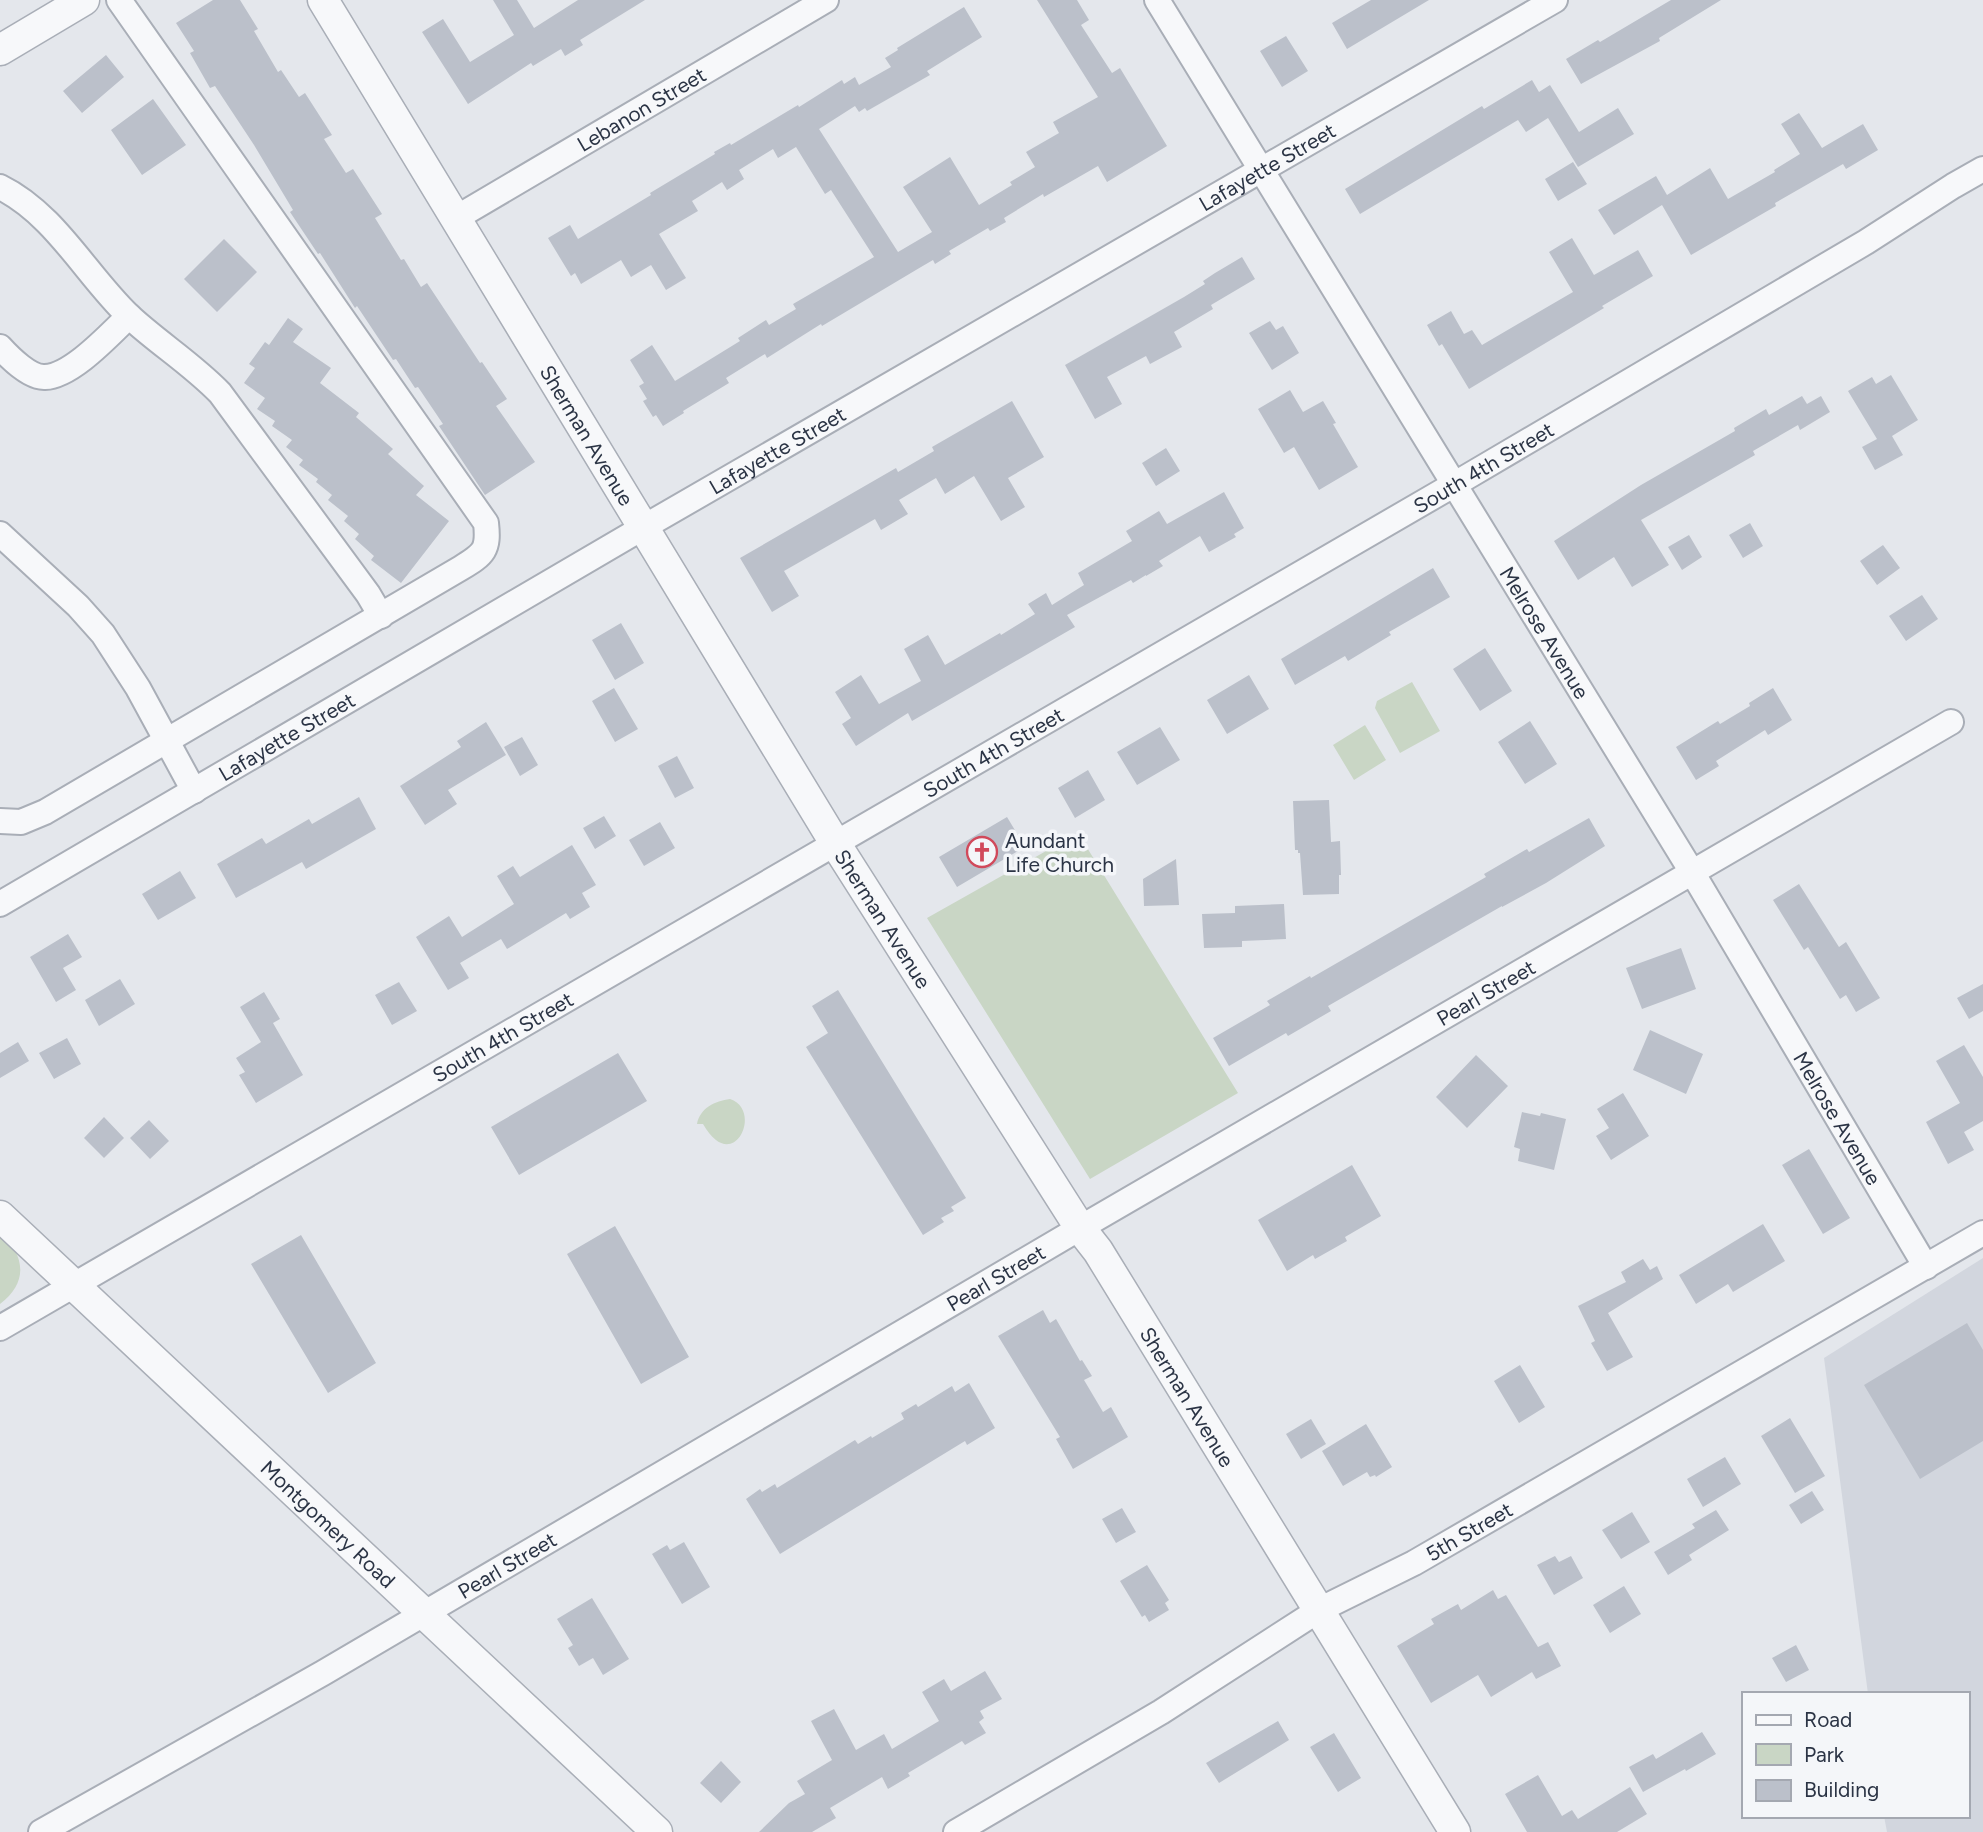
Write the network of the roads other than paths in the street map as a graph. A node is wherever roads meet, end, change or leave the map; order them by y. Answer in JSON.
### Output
{"nodes":[{"id":1,"x":84,"y":0,"type":"edge"},
{"id":2,"x":119,"y":0,"type":"edge"},
{"id":3,"x":323,"y":0,"type":"edge"},
{"id":4,"x":826,"y":0,"type":"edge"},
{"id":5,"x":1157,"y":0,"type":"edge"},
{"id":6,"x":1555,"y":0,"type":"edge"},
{"id":7,"x":0,"y":50,"type":"edge"},
{"id":8,"x":1262,"y":169,"type":"junction"},
{"id":9,"x":1983,"y":169,"type":"edge"},
{"id":10,"x":0,"y":187,"type":"edge"},
{"id":11,"x":456,"y":218,"type":"junction"},
{"id":12,"x":129,"y":316,"type":"junction"},
{"id":13,"x":0,"y":347,"type":"edge"},
{"id":14,"x":1455,"y":484,"type":"junction"},
{"id":15,"x":644,"y":527,"type":"junction"},
{"id":16,"x":0,"y":534,"type":"edge"},
{"id":17,"x":381,"y":616,"type":"junction"},
{"id":18,"x":1951,"y":722,"type":"dead end"},
{"id":19,"x":166,"y":740,"type":"junction"},
{"id":20,"x":194,"y":791,"type":"junction"},
{"id":21,"x":0,"y":821,"type":"edge"},
{"id":22,"x":835,"y":843,"type":"junction"},
{"id":23,"x":1692,"y":872,"type":"junction"},
{"id":24,"x":0,"y":904,"type":"edge"},
{"id":25,"x":0,"y":1216,"type":"edge"},
{"id":26,"x":1080,"y":1228,"type":"junction"},
{"id":27,"x":1983,"y":1233,"type":"edge"},
{"id":28,"x":1926,"y":1267,"type":"junction"},
{"id":29,"x":74,"y":1285,"type":"junction"},
{"id":30,"x":0,"y":1328,"type":"edge"},
{"id":31,"x":1319,"y":1610,"type":"junction"},
{"id":32,"x":423,"y":1614,"type":"junction"},
{"id":33,"x":41,"y":1832,"type":"edge"},
{"id":34,"x":657,"y":1832,"type":"edge"},
{"id":35,"x":956,"y":1832,"type":"edge"},
{"id":36,"x":1455,"y":1832,"type":"edge"}],
"edges":[{"from":1,"to":7,"type":"street"},
{"from":2,"to":17,"type":"street"},
{"from":3,"to":11,"type":"street","name":"Sherman Avenue"},
{"from":4,"to":11,"type":"street","name":"Lebanon Street"},
{"from":5,"to":8,"type":"street","name":"Melrose Avenue"},
{"from":6,"to":8,"type":"street","name":"Lafayette Street"},
{"from":8,"to":14,"type":"street","name":"Melrose Avenue"},
{"from":8,"to":15,"type":"street","name":"Lafayette Street"},
{"from":9,"to":14,"type":"street","name":"South 4th Street"},
{"from":10,"to":12,"type":"street"},
{"from":11,"to":15,"type":"street","name":"Sherman Avenue"},
{"from":12,"to":13,"type":"street"},
{"from":12,"to":17,"type":"street"},
{"from":14,"to":22,"type":"street","name":"South 4th Street"},
{"from":14,"to":23,"type":"street","name":"Melrose Avenue"},
{"from":15,"to":20,"type":"street","name":"Lafayette Street"},
{"from":15,"to":22,"type":"street","name":"Sherman Avenue"},
{"from":16,"to":19,"type":"street"},
{"from":17,"to":19,"type":"street"},
{"from":18,"to":23,"type":"street","name":"Pearl Street"},
{"from":19,"to":20,"type":"street"},
{"from":19,"to":21,"type":"street"},
{"from":20,"to":24,"type":"street","name":"Lafayette Street"},
{"from":22,"to":26,"type":"street","name":"Sherman Avenue"},
{"from":22,"to":29,"type":"street","name":"South 4th Street"},
{"from":23,"to":26,"type":"street","name":"Pearl Street"},
{"from":23,"to":28,"type":"street","name":"Melrose Avenue"},
{"from":25,"to":29,"type":"street","name":"Montgomery Road"},
{"from":26,"to":31,"type":"street","name":"Sherman Avenue"},
{"from":26,"to":32,"type":"street","name":"Pearl Street"},
{"from":27,"to":28,"type":"street","name":"5th Street"},
{"from":28,"to":31,"type":"street","name":"5th Street"},
{"from":29,"to":30,"type":"street","name":"South 4th Street"},
{"from":29,"to":32,"type":"street","name":"Montgomery Road"},
{"from":31,"to":35,"type":"street","name":"5th Street"},
{"from":31,"to":36,"type":"street","name":"Sherman Avenue"},
{"from":32,"to":33,"type":"street","name":"Pearl Street"},
{"from":32,"to":34,"type":"street","name":"Montgomery Road"}]}
